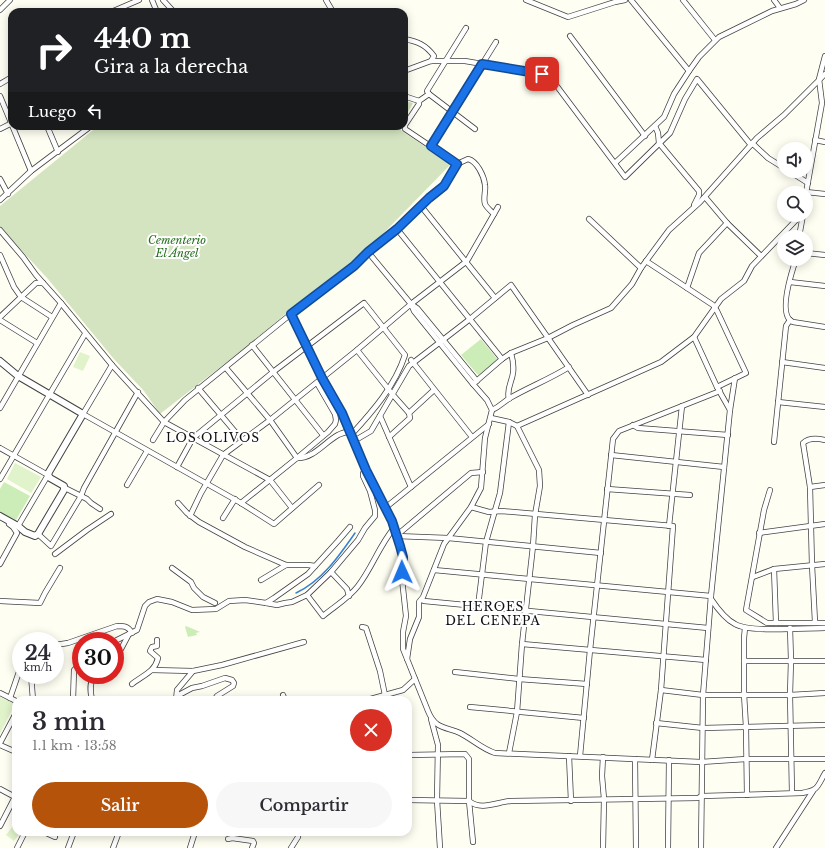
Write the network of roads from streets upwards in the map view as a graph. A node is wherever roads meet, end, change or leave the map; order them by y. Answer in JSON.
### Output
{"nodes":[{"id":1,"x":10,"y":0,"type":"edge"},
{"id":2,"x":139,"y":0,"type":"edge"},
{"id":3,"x":163,"y":0,"type":"edge"},
{"id":4,"x":526,"y":0,"type":"edge"},
{"id":5,"x":625,"y":0,"type":"edge"},
{"id":6,"x":631,"y":0,"type":"edge"},
{"id":7,"x":683,"y":0,"type":"edge"},
{"id":8,"x":774,"y":0,"type":"edge"},
{"id":9,"x":804,"y":0,"type":"edge"},
{"id":10,"x":120,"y":8,"type":"edge"},
{"id":11,"x":170,"y":8,"type":"edge"},
{"id":12,"x":780,"y":8,"type":"junction"},
{"id":13,"x":0,"y":10,"type":"edge"},
{"id":14,"x":466,"y":28,"type":"dead end"},
{"id":15,"x":570,"y":36,"type":"dead end"},
{"id":16,"x":408,"y":40,"type":"edge"},
{"id":17,"x":715,"y":40,"type":"junction"},
{"id":18,"x":496,"y":42,"type":"dead end"},
{"id":19,"x":825,"y":56,"type":"edge"},
{"id":20,"x":431,"y":61,"type":"junction"},
{"id":21,"x":445,"y":61,"type":"junction"},
{"id":22,"x":482,"y":64,"type":"junction"},
{"id":23,"x":408,"y":70,"type":"edge"},
{"id":24,"x":689,"y":71,"type":"junction"},
{"id":25,"x":825,"y":74,"type":"edge"},
{"id":26,"x":820,"y":79,"type":"junction"},
{"id":27,"x":429,"y":94,"type":"junction"},
{"id":28,"x":0,"y":96,"type":"edge"},
{"id":29,"x":408,"y":97,"type":"edge"},
{"id":30,"x":419,"y":101,"type":"junction"},
{"id":31,"x":824,"y":103,"type":"edge"},
{"id":32,"x":452,"y":111,"type":"junction"},
{"id":33,"x":8,"y":116,"type":"edge"},
{"id":34,"x":408,"y":121,"type":"edge"},
{"id":35,"x":655,"y":126,"type":"junction"},
{"id":36,"x":475,"y":129,"type":"dead end"},
{"id":37,"x":14,"y":130,"type":"edge"},
{"id":38,"x":49,"y":130,"type":"edge"},
{"id":39,"x":86,"y":130,"type":"edge"},
{"id":40,"x":408,"y":130,"type":"edge"},
{"id":41,"x":645,"y":136,"type":"junction"},
{"id":42,"x":815,"y":140,"type":"junction"},
{"id":43,"x":825,"y":142,"type":"edge"},
{"id":44,"x":659,"y":143,"type":"junction"},
{"id":45,"x":752,"y":144,"type":"junction"},
{"id":46,"x":431,"y":146,"type":"junction"},
{"id":47,"x":58,"y":152,"type":"junction"},
{"id":48,"x":457,"y":164,"type":"junction"},
{"id":49,"x":615,"y":164,"type":"junction"},
{"id":50,"x":777,"y":164,"type":"edge"},
{"id":51,"x":31,"y":170,"type":"junction"},
{"id":52,"x":800,"y":178,"type":"edge"},
{"id":53,"x":0,"y":179,"type":"edge"},
{"id":54,"x":808,"y":183,"type":"junction"},
{"id":55,"x":807,"y":186,"type":"edge"},
{"id":56,"x":813,"y":193,"type":"edge"},
{"id":57,"x":8,"y":194,"type":"junction"},
{"id":58,"x":825,"y":194,"type":"edge"},
{"id":59,"x":705,"y":196,"type":"junction"},
{"id":60,"x":0,"y":200,"type":"edge"},
{"id":61,"x":421,"y":206,"type":"junction"},
{"id":62,"x":498,"y":207,"type":"dead end"},
{"id":63,"x":693,"y":208,"type":"junction"},
{"id":64,"x":494,"y":214,"type":"junction"},
{"id":65,"x":589,"y":219,"type":"dead end"},
{"id":66,"x":795,"y":222,"type":"edge"},
{"id":67,"x":726,"y":223,"type":"junction"},
{"id":68,"x":397,"y":229,"type":"junction"},
{"id":69,"x":0,"y":230,"type":"edge"},
{"id":70,"x":368,"y":252,"type":"junction"},
{"id":71,"x":813,"y":254,"type":"edge"},
{"id":72,"x":0,"y":255,"type":"edge"},
{"id":73,"x":825,"y":255,"type":"edge"},
{"id":74,"x":760,"y":256,"type":"junction"},
{"id":75,"x":646,"y":261,"type":"junction"},
{"id":76,"x":467,"y":262,"type":"junction"},
{"id":77,"x":794,"y":266,"type":"edge"},
{"id":78,"x":2,"y":267,"type":"edge"},
{"id":79,"x":640,"y":268,"type":"junction"},
{"id":80,"x":441,"y":282,"type":"junction"},
{"id":81,"x":790,"y":282,"type":"junction"},
{"id":82,"x":43,"y":283,"type":"junction"},
{"id":83,"x":825,"y":286,"type":"edge"},
{"id":84,"x":687,"y":288,"type":"junction"},
{"id":85,"x":21,"y":297,"type":"junction"},
{"id":86,"x":495,"y":298,"type":"junction"},
{"id":87,"x":61,"y":303,"type":"junction"},
{"id":88,"x":411,"y":304,"type":"junction"},
{"id":89,"x":714,"y":307,"type":"junction"},
{"id":90,"x":291,"y":314,"type":"junction"},
{"id":91,"x":52,"y":317,"type":"junction"},
{"id":92,"x":0,"y":319,"type":"edge"},
{"id":93,"x":470,"y":319,"type":"junction"},
{"id":94,"x":790,"y":320,"type":"junction"},
{"id":95,"x":383,"y":327,"type":"junction"},
{"id":96,"x":825,"y":327,"type":"edge"},
{"id":97,"x":85,"y":334,"type":"junction"},
{"id":98,"x":694,"y":337,"type":"junction"},
{"id":99,"x":548,"y":338,"type":"junction"},
{"id":100,"x":441,"y":341,"type":"junction"},
{"id":101,"x":37,"y":343,"type":"junction"},
{"id":102,"x":252,"y":345,"type":"junction"},
{"id":103,"x":308,"y":346,"type":"junction"},
{"id":104,"x":358,"y":350,"type":"junction"},
{"id":105,"x":511,"y":353,"type":"junction"},
{"id":106,"x":502,"y":359,"type":"junction"},
{"id":107,"x":0,"y":361,"type":"edge"},
{"id":108,"x":412,"y":361,"type":"junction"},
{"id":109,"x":782,"y":362,"type":"junction"},
{"id":110,"x":112,"y":365,"type":"junction"},
{"id":111,"x":569,"y":367,"type":"junction"},
{"id":112,"x":226,"y":368,"type":"junction"},
{"id":113,"x":825,"y":368,"type":"edge"},
{"id":114,"x":273,"y":372,"type":"junction"},
{"id":115,"x":18,"y":376,"type":"junction"},
{"id":116,"x":322,"y":378,"type":"junction"},
{"id":117,"x":735,"y":378,"type":"junction"},
{"id":118,"x":317,"y":383,"type":"junction"},
{"id":119,"x":475,"y":383,"type":"junction"},
{"id":120,"x":198,"y":388,"type":"junction"},
{"id":121,"x":718,"y":389,"type":"junction"},
{"id":122,"x":434,"y":390,"type":"junction"},
{"id":123,"x":138,"y":392,"type":"junction"},
{"id":124,"x":246,"y":393,"type":"junction"},
{"id":125,"x":391,"y":393,"type":"junction"},
{"id":126,"x":50,"y":395,"type":"junction"},
{"id":127,"x":588,"y":395,"type":"junction"},
{"id":128,"x":509,"y":399,"type":"junction"},
{"id":129,"x":295,"y":400,"type":"junction"},
{"id":130,"x":778,"y":402,"type":"junction"},
{"id":131,"x":0,"y":406,"type":"edge"},
{"id":132,"x":682,"y":406,"type":"junction"},
{"id":133,"x":825,"y":407,"type":"edge"},
{"id":134,"x":492,"y":410,"type":"junction"},
{"id":135,"x":730,"y":410,"type":"junction"},
{"id":136,"x":409,"y":413,"type":"junction"},
{"id":137,"x":83,"y":414,"type":"junction"},
{"id":138,"x":220,"y":414,"type":"junction"},
{"id":139,"x":380,"y":416,"type":"junction"},
{"id":140,"x":491,"y":418,"type":"junction"},
{"id":141,"x":270,"y":420,"type":"junction"},
{"id":142,"x":164,"y":422,"type":"junction"},
{"id":143,"x":510,"y":422,"type":"junction"},
{"id":144,"x":489,"y":424,"type":"junction"},
{"id":145,"x":517,"y":426,"type":"junction"},
{"id":146,"x":633,"y":426,"type":"junction"},
{"id":147,"x":679,"y":431,"type":"junction"},
{"id":148,"x":115,"y":432,"type":"junction"},
{"id":149,"x":351,"y":433,"type":"junction"},
{"id":150,"x":324,"y":435,"type":"junction"},
{"id":151,"x":728,"y":435,"type":"junction"},
{"id":152,"x":389,"y":437,"type":"junction"},
{"id":153,"x":472,"y":437,"type":"junction"},
{"id":154,"x":193,"y":438,"type":"junction"},
{"id":155,"x":153,"y":440,"type":"dead end"},
{"id":156,"x":242,"y":440,"type":"junction"},
{"id":157,"x":825,"y":440,"type":"edge"},
{"id":158,"x":354,"y":441,"type":"junction"},
{"id":159,"x":774,"y":442,"type":"dead end"},
{"id":160,"x":0,"y":448,"type":"edge"},
{"id":161,"x":147,"y":451,"type":"junction"},
{"id":162,"x":222,"y":455,"type":"junction"},
{"id":163,"x":611,"y":455,"type":"junction"},
{"id":164,"x":13,"y":456,"type":"junction"},
{"id":165,"x":297,"y":458,"type":"junction"},
{"id":166,"x":676,"y":462,"type":"junction"},
{"id":167,"x":177,"y":467,"type":"junction"},
{"id":168,"x":724,"y":467,"type":"junction"},
{"id":169,"x":366,"y":470,"type":"junction"},
{"id":170,"x":483,"y":472,"type":"junction"},
{"id":171,"x":48,"y":475,"type":"junction"},
{"id":172,"x":0,"y":479,"type":"edge"},
{"id":173,"x":270,"y":480,"type":"junction"},
{"id":174,"x":207,"y":483,"type":"junction"},
{"id":175,"x":128,"y":485,"type":"dead end"},
{"id":176,"x":319,"y":485,"type":"dead end"},
{"id":177,"x":825,"y":485,"type":"edge"},
{"id":178,"x":410,"y":487,"type":"junction"},
{"id":179,"x":810,"y":487,"type":"junction"},
{"id":180,"x":65,"y":488,"type":"junction"},
{"id":181,"x":608,"y":489,"type":"junction"},
{"id":182,"x":770,"y":490,"type":"dead end"},
{"id":183,"x":672,"y":494,"type":"junction"},
{"id":184,"x":81,"y":496,"type":"junction"},
{"id":185,"x":690,"y":496,"type":"dead end"},
{"id":186,"x":235,"y":500,"type":"junction"},
{"id":187,"x":178,"y":503,"type":"dead end"},
{"id":188,"x":241,"y":503,"type":"junction"},
{"id":189,"x":292,"y":508,"type":"junction"},
{"id":190,"x":385,"y":508,"type":"junction"},
{"id":191,"x":471,"y":508,"type":"junction"},
{"id":192,"x":100,"y":509,"type":"dead end"},
{"id":193,"x":495,"y":511,"type":"junction"},
{"id":194,"x":111,"y":514,"type":"dead end"},
{"id":195,"x":535,"y":514,"type":"junction"},
{"id":196,"x":0,"y":516,"type":"edge"},
{"id":197,"x":190,"y":516,"type":"junction"},
{"id":198,"x":223,"y":518,"type":"dead end"},
{"id":199,"x":604,"y":520,"type":"junction"},
{"id":200,"x":8,"y":521,"type":"junction"},
{"id":201,"x":825,"y":524,"type":"edge"},
{"id":202,"x":810,"y":525,"type":"junction"},
{"id":203,"x":18,"y":526,"type":"junction"},
{"id":204,"x":669,"y":526,"type":"junction"},
{"id":205,"x":350,"y":527,"type":"dead end"},
{"id":206,"x":394,"y":528,"type":"junction"},
{"id":207,"x":759,"y":533,"type":"junction"},
{"id":208,"x":38,"y":534,"type":"junction"},
{"id":209,"x":396,"y":536,"type":"junction"},
{"id":210,"x":448,"y":538,"type":"junction"},
{"id":211,"x":486,"y":542,"type":"junction"},
{"id":212,"x":533,"y":546,"type":"junction"},
{"id":213,"x":55,"y":554,"type":"dead end"},
{"id":214,"x":600,"y":554,"type":"junction"},
{"id":215,"x":0,"y":564,"type":"edge"},
{"id":216,"x":825,"y":564,"type":"edge"},
{"id":217,"x":286,"y":565,"type":"junction"},
{"id":218,"x":812,"y":565,"type":"junction"},
{"id":219,"x":315,"y":566,"type":"junction"},
{"id":220,"x":60,"y":568,"type":"dead end"},
{"id":221,"x":172,"y":568,"type":"dead end"},
{"id":222,"x":774,"y":569,"type":"junction"},
{"id":223,"x":434,"y":570,"type":"junction"},
{"id":224,"x":331,"y":572,"type":"junction"},
{"id":225,"x":482,"y":574,"type":"junction"},
{"id":226,"x":753,"y":577,"type":"junction"},
{"id":227,"x":529,"y":579,"type":"junction"},
{"id":228,"x":262,"y":580,"type":"dead end"},
{"id":229,"x":597,"y":585,"type":"junction"},
{"id":230,"x":668,"y":592,"type":"junction"},
{"id":231,"x":307,"y":595,"type":"junction"},
{"id":232,"x":349,"y":596,"type":"junction"},
{"id":233,"x":711,"y":598,"type":"junction"},
{"id":234,"x":0,"y":601,"type":"edge"},
{"id":235,"x":424,"y":601,"type":"dead end"},
{"id":236,"x":215,"y":603,"type":"dead end"},
{"id":237,"x":266,"y":603,"type":"junction"},
{"id":238,"x":478,"y":606,"type":"junction"},
{"id":239,"x":526,"y":611,"type":"junction"},
{"id":240,"x":594,"y":617,"type":"junction"},
{"id":241,"x":815,"y":622,"type":"junction"},
{"id":242,"x":767,"y":623,"type":"junction"},
{"id":243,"x":776,"y":623,"type":"junction"},
{"id":244,"x":666,"y":624,"type":"junction"},
{"id":245,"x":824,"y":625,"type":"edge"},
{"id":246,"x":362,"y":627,"type":"dead end"},
{"id":247,"x":708,"y":628,"type":"junction"},
{"id":248,"x":745,"y":628,"type":"junction"},
{"id":249,"x":790,"y":628,"type":"junction"},
{"id":250,"x":758,"y":629,"type":"junction"},
{"id":251,"x":130,"y":632,"type":"junction"},
{"id":252,"x":124,"y":636,"type":"edge"},
{"id":253,"x":157,"y":640,"type":"dead end"},
{"id":254,"x":304,"y":642,"type":"dead end"},
{"id":255,"x":124,"y":643,"type":"edge"},
{"id":256,"x":64,"y":644,"type":"edge"},
{"id":257,"x":522,"y":644,"type":"junction"},
{"id":258,"x":590,"y":650,"type":"junction"},
{"id":259,"x":663,"y":656,"type":"junction"},
{"id":260,"x":706,"y":660,"type":"junction"},
{"id":261,"x":791,"y":660,"type":"junction"},
{"id":262,"x":407,"y":661,"type":"junction"},
{"id":263,"x":744,"y":661,"type":"junction"},
{"id":264,"x":825,"y":661,"type":"edge"},
{"id":265,"x":152,"y":670,"type":"junction"},
{"id":266,"x":193,"y":671,"type":"junction"},
{"id":267,"x":455,"y":672,"type":"dead end"},
{"id":268,"x":415,"y":679,"type":"junction"},
{"id":269,"x":519,"y":679,"type":"junction"},
{"id":270,"x":15,"y":684,"type":"edge"},
{"id":271,"x":32,"y":684,"type":"edge"},
{"id":272,"x":74,"y":684,"type":"edge"},
{"id":273,"x":91,"y":684,"type":"edge"},
{"id":274,"x":132,"y":684,"type":"dead end"},
{"id":275,"x":587,"y":684,"type":"junction"},
{"id":276,"x":661,"y":690,"type":"junction"},
{"id":277,"x":0,"y":693,"type":"edge"},
{"id":278,"x":825,"y":693,"type":"edge"},
{"id":279,"x":744,"y":694,"type":"junction"},
{"id":280,"x":790,"y":694,"type":"junction"},
{"id":281,"x":384,"y":695,"type":"junction"},
{"id":282,"x":703,"y":695,"type":"junction"},
{"id":283,"x":33,"y":696,"type":"edge"},
{"id":284,"x":73,"y":696,"type":"edge"},
{"id":285,"x":91,"y":696,"type":"edge"},
{"id":286,"x":176,"y":696,"type":"edge"},
{"id":287,"x":179,"y":696,"type":"edge"},
{"id":288,"x":217,"y":696,"type":"edge"},
{"id":289,"x":381,"y":696,"type":"edge"},
{"id":290,"x":10,"y":698,"type":"joint"},
{"id":291,"x":470,"y":707,"type":"dead end"},
{"id":292,"x":517,"y":712,"type":"junction"},
{"id":293,"x":430,"y":717,"type":"junction"},
{"id":294,"x":584,"y":718,"type":"junction"},
{"id":295,"x":12,"y":721,"type":"edge"},
{"id":296,"x":656,"y":723,"type":"junction"},
{"id":297,"x":825,"y":725,"type":"edge"},
{"id":298,"x":790,"y":726,"type":"junction"},
{"id":299,"x":746,"y":727,"type":"junction"},
{"id":300,"x":703,"y":728,"type":"junction"},
{"id":301,"x":0,"y":744,"type":"edge"},
{"id":302,"x":12,"y":750,"type":"edge"},
{"id":303,"x":509,"y":753,"type":"junction"},
{"id":304,"x":412,"y":755,"type":"edge"},
{"id":305,"x":437,"y":755,"type":"junction"},
{"id":306,"x":569,"y":756,"type":"junction"},
{"id":307,"x":580,"y":756,"type":"junction"},
{"id":308,"x":603,"y":758,"type":"junction"},
{"id":309,"x":635,"y":759,"type":"junction"},
{"id":310,"x":791,"y":759,"type":"junction"},
{"id":311,"x":825,"y":759,"type":"edge"},
{"id":312,"x":652,"y":760,"type":"junction"},
{"id":313,"x":669,"y":760,"type":"junction"},
{"id":314,"x":746,"y":760,"type":"junction"},
{"id":315,"x":702,"y":762,"type":"junction"},
{"id":316,"x":825,"y":773,"type":"edge"},
{"id":317,"x":0,"y":789,"type":"edge"},
{"id":318,"x":813,"y":791,"type":"junction"},
{"id":319,"x":792,"y":793,"type":"junction"},
{"id":320,"x":12,"y":794,"type":"edge"},
{"id":321,"x":747,"y":795,"type":"junction"},
{"id":322,"x":702,"y":796,"type":"junction"},
{"id":323,"x":636,"y":799,"type":"junction"},
{"id":324,"x":669,"y":799,"type":"junction"},
{"id":325,"x":412,"y":800,"type":"edge"},
{"id":326,"x":437,"y":800,"type":"junction"},
{"id":327,"x":571,"y":800,"type":"junction"},
{"id":328,"x":604,"y":800,"type":"junction"},
{"id":329,"x":469,"y":801,"type":"junction"},
{"id":330,"x":12,"y":804,"type":"edge"},
{"id":331,"x":0,"y":826,"type":"edge"},
{"id":332,"x":23,"y":836,"type":"edge"},
{"id":333,"x":72,"y":836,"type":"edge"},
{"id":334,"x":118,"y":836,"type":"edge"},
{"id":335,"x":194,"y":836,"type":"edge"},
{"id":336,"x":298,"y":837,"type":"dead end"},
{"id":337,"x":228,"y":839,"type":"dead end"},
{"id":338,"x":473,"y":842,"type":"dead end"},
{"id":339,"x":17,"y":848,"type":"edge"},
{"id":340,"x":68,"y":848,"type":"edge"},
{"id":341,"x":113,"y":848,"type":"edge"},
{"id":342,"x":190,"y":848,"type":"edge"},
{"id":343,"x":252,"y":848,"type":"edge"},
{"id":344,"x":291,"y":848,"type":"edge"},
{"id":345,"x":440,"y":848,"type":"edge"},
{"id":346,"x":603,"y":848,"type":"edge"},
{"id":347,"x":636,"y":848,"type":"edge"},
{"id":348,"x":668,"y":848,"type":"edge"},
{"id":349,"x":701,"y":848,"type":"edge"},
{"id":350,"x":776,"y":848,"type":"edge"}],
"edges":[{"from":1,"to":13,"type":"street"},
{"from":2,"to":10,"type":"street"},
{"from":3,"to":11,"type":"street"},
{"from":4,"to":5,"type":"street"},
{"from":6,"to":24,"type":"street"},
{"from":7,"to":17,"type":"street"},
{"from":8,"to":12,"type":"street"},
{"from":9,"to":12,"type":"street"},
{"from":12,"to":17,"type":"street"},
{"from":14,"to":21,"type":"street"},
{"from":15,"to":41,"type":"street"},
{"from":16,"to":20,"type":"street"},
{"from":17,"to":24,"type":"street"},
{"from":18,"to":22,"type":"street"},
{"from":19,"to":26,"type":"street"},
{"from":20,"to":21,"type":"street"},
{"from":20,"to":23,"type":"street"},
{"from":21,"to":22,"type":"street"},
{"from":21,"to":27,"type":"street"},
{"from":22,"to":32,"type":"street"},
{"from":22,"to":49,"type":"street"},
{"from":24,"to":35,"type":"street"},
{"from":25,"to":26,"type":"street"},
{"from":26,"to":31,"type":"street"},
{"from":26,"to":45,"type":"street"},
{"from":27,"to":30,"type":"street"},
{"from":27,"to":32,"type":"street"},
{"from":28,"to":33,"type":"street"},
{"from":29,"to":30,"type":"street"},
{"from":30,"to":34,"type":"street"},
{"from":31,"to":42,"type":"street"},
{"from":32,"to":36,"type":"street"},
{"from":32,"to":46,"type":"street"},
{"from":35,"to":41,"type":"street"},
{"from":35,"to":44,"type":"street"},
{"from":37,"to":51,"type":"street"},
{"from":38,"to":47,"type":"street"},
{"from":39,"to":47,"type":"street"},
{"from":40,"to":46,"type":"street"},
{"from":41,"to":49,"type":"street"},
{"from":42,"to":43,"type":"street"},
{"from":42,"to":54,"type":"street"},
{"from":44,"to":45,"type":"street"},
{"from":44,"to":49,"type":"street"},
{"from":44,"to":63,"type":"street"},
{"from":45,"to":50,"type":"street"},
{"from":45,"to":59,"type":"street"},
{"from":46,"to":48,"type":"street"},
{"from":47,"to":51,"type":"street"},
{"from":48,"to":61,"type":"street"},
{"from":48,"to":64,"type":"street"},
{"from":51,"to":57,"type":"street"},
{"from":52,"to":54,"type":"street"},
{"from":53,"to":57,"type":"street"},
{"from":54,"to":55,"type":"street"},
{"from":56,"to":58,"type":"street"},
{"from":57,"to":60,"type":"street"},
{"from":59,"to":63,"type":"street"},
{"from":59,"to":67,"type":"street"},
{"from":61,"to":68,"type":"street"},
{"from":61,"to":76,"type":"street"},
{"from":62,"to":64,"type":"street"},
{"from":63,"to":75,"type":"street"},
{"from":64,"to":76,"type":"street"},
{"from":65,"to":79,"type":"street"},
{"from":66,"to":74,"type":"street"},
{"from":67,"to":74,"type":"street"},
{"from":67,"to":84,"type":"street"},
{"from":68,"to":70,"type":"street"},
{"from":68,"to":80,"type":"street"},
{"from":69,"to":82,"type":"street"},
{"from":70,"to":88,"type":"street"},
{"from":70,"to":90,"type":"street"},
{"from":71,"to":73,"type":"street"},
{"from":72,"to":78,"type":"street"},
{"from":74,"to":89,"type":"street"},
{"from":75,"to":79,"type":"street"},
{"from":75,"to":84,"type":"street"},
{"from":76,"to":80,"type":"street"},
{"from":76,"to":86,"type":"street"},
{"from":77,"to":81,"type":"street"},
{"from":78,"to":85,"type":"street"},
{"from":79,"to":99,"type":"street"},
{"from":80,"to":88,"type":"street"},
{"from":80,"to":93,"type":"street"},
{"from":81,"to":83,"type":"street"},
{"from":81,"to":94,"type":"street"},
{"from":82,"to":85,"type":"street"},
{"from":82,"to":87,"type":"street"},
{"from":84,"to":89,"type":"street"},
{"from":85,"to":91,"type":"street"},
{"from":85,"to":92,"type":"street"},
{"from":86,"to":93,"type":"street"},
{"from":86,"to":99,"type":"street"},
{"from":87,"to":91,"type":"street"},
{"from":87,"to":97,"type":"street"},
{"from":88,"to":95,"type":"street"},
{"from":88,"to":100,"type":"street"},
{"from":88,"to":100,"type":"street"},
{"from":89,"to":98,"type":"street"},
{"from":89,"to":117,"type":"street"},
{"from":90,"to":102,"type":"street"},
{"from":90,"to":103,"type":"street"},
{"from":91,"to":101,"type":"street"},
{"from":92,"to":101,"type":"street"},
{"from":93,"to":100,"type":"street"},
{"from":93,"to":106,"type":"street"},
{"from":94,"to":96,"type":"street"},
{"from":94,"to":109,"type":"street"},
{"from":95,"to":103,"type":"street"},
{"from":95,"to":104,"type":"street"},
{"from":95,"to":125,"type":"street"},
{"from":97,"to":110,"type":"street"},
{"from":97,"to":126,"type":"street"},
{"from":98,"to":121,"type":"street"},
{"from":98,"to":127,"type":"street"},
{"from":99,"to":105,"type":"street"},
{"from":99,"to":111,"type":"street"},
{"from":100,"to":108,"type":"street"},
{"from":100,"to":119,"type":"street"},
{"from":101,"to":115,"type":"street"},
{"from":102,"to":112,"type":"street"},
{"from":102,"to":114,"type":"street"},
{"from":103,"to":114,"type":"street"},
{"from":103,"to":116,"type":"street"},
{"from":104,"to":116,"type":"street"},
{"from":104,"to":125,"type":"street"},
{"from":105,"to":106,"type":"street"},
{"from":105,"to":128,"type":"street"},
{"from":106,"to":119,"type":"street"},
{"from":107,"to":115,"type":"street"},
{"from":108,"to":122,"type":"street"},
{"from":108,"to":125,"type":"street"},
{"from":109,"to":113,"type":"street"},
{"from":109,"to":130,"type":"street"},
{"from":110,"to":123,"type":"street"},
{"from":110,"to":137,"type":"street"},
{"from":111,"to":127,"type":"street"},
{"from":111,"to":128,"type":"street"},
{"from":112,"to":120,"type":"street"},
{"from":112,"to":124,"type":"street"},
{"from":114,"to":124,"type":"street"},
{"from":114,"to":129,"type":"street"},
{"from":115,"to":126,"type":"street"},
{"from":115,"to":131,"type":"street"},
{"from":116,"to":118,"type":"street"},
{"from":116,"to":149,"type":"street"},
{"from":117,"to":121,"type":"street"},
{"from":117,"to":135,"type":"street"},
{"from":118,"to":129,"type":"street"},
{"from":118,"to":150,"type":"street"},
{"from":119,"to":134,"type":"street"},
{"from":120,"to":138,"type":"street"},
{"from":120,"to":142,"type":"street"},
{"from":121,"to":132,"type":"street"},
{"from":121,"to":135,"type":"street"},
{"from":122,"to":136,"type":"street"},
{"from":122,"to":153,"type":"street"},
{"from":123,"to":142,"type":"street"},
{"from":123,"to":148,"type":"street"},
{"from":124,"to":138,"type":"street"},
{"from":124,"to":141,"type":"street"},
{"from":125,"to":136,"type":"street"},
{"from":125,"to":139,"type":"street"},
{"from":125,"to":149,"type":"street"},
{"from":126,"to":137,"type":"street"},
{"from":126,"to":164,"type":"street"},
{"from":127,"to":145,"type":"street"},
{"from":128,"to":134,"type":"street"},
{"from":129,"to":141,"type":"street"},
{"from":129,"to":150,"type":"street"},
{"from":130,"to":133,"type":"street"},
{"from":130,"to":159,"type":"street"},
{"from":132,"to":146,"type":"street"},
{"from":132,"to":147,"type":"street"},
{"from":134,"to":140,"type":"street"},
{"from":135,"to":151,"type":"street"},
{"from":136,"to":152,"type":"street"},
{"from":137,"to":148,"type":"street"},
{"from":137,"to":171,"type":"street"},
{"from":138,"to":154,"type":"street"},
{"from":138,"to":156,"type":"street"},
{"from":139,"to":152,"type":"street"},
{"from":139,"to":158,"type":"street"},
{"from":140,"to":143,"type":"street"},
{"from":140,"to":144,"type":"street"},
{"from":141,"to":156,"type":"street"},
{"from":141,"to":165,"type":"street"},
{"from":142,"to":154,"type":"street"},
{"from":142,"to":155,"type":"street"},
{"from":143,"to":145,"type":"street"},
{"from":143,"to":193,"type":"street"},
{"from":144,"to":153,"type":"street"},
{"from":144,"to":170,"type":"street"},
{"from":145,"to":195,"type":"street"},
{"from":146,"to":147,"type":"street"},
{"from":146,"to":163,"type":"street"},
{"from":147,"to":151,"type":"street"},
{"from":147,"to":166,"type":"street"},
{"from":148,"to":161,"type":"street"},
{"from":148,"to":184,"type":"street"},
{"from":149,"to":158,"type":"street"},
{"from":149,"to":165,"type":"street"},
{"from":150,"to":165,"type":"street"},
{"from":151,"to":168,"type":"street"},
{"from":152,"to":178,"type":"street"},
{"from":153,"to":178,"type":"street"},
{"from":154,"to":162,"type":"street"},
{"from":154,"to":167,"type":"street"},
{"from":156,"to":162,"type":"street"},
{"from":157,"to":179,"type":"street"},
{"from":158,"to":169,"type":"street"},
{"from":160,"to":164,"type":"street"},
{"from":161,"to":167,"type":"street"},
{"from":161,"to":175,"type":"street"},
{"from":162,"to":173,"type":"street"},
{"from":162,"to":174,"type":"street"},
{"from":163,"to":166,"type":"street"},
{"from":163,"to":181,"type":"street"},
{"from":164,"to":171,"type":"street"},
{"from":164,"to":172,"type":"street"},
{"from":165,"to":173,"type":"street"},
{"from":166,"to":168,"type":"street"},
{"from":166,"to":183,"type":"street"},
{"from":167,"to":174,"type":"street"},
{"from":168,"to":233,"type":"street"},
{"from":169,"to":190,"type":"street"},
{"from":169,"to":224,"type":"street"},
{"from":170,"to":191,"type":"street"},
{"from":170,"to":209,"type":"street"},
{"from":171,"to":180,"type":"street"},
{"from":171,"to":203,"type":"street"},
{"from":173,"to":188,"type":"street"},
{"from":173,"to":189,"type":"street"},
{"from":174,"to":186,"type":"street"},
{"from":174,"to":197,"type":"street"},
{"from":176,"to":189,"type":"street"},
{"from":177,"to":179,"type":"street"},
{"from":178,"to":190,"type":"street"},
{"from":179,"to":202,"type":"street"},
{"from":180,"to":184,"type":"street"},
{"from":180,"to":208,"type":"street"},
{"from":181,"to":183,"type":"street"},
{"from":181,"to":199,"type":"street"},
{"from":182,"to":207,"type":"street"},
{"from":183,"to":185,"type":"street"},
{"from":183,"to":204,"type":"street"},
{"from":184,"to":192,"type":"street"},
{"from":184,"to":208,"type":"street"},
{"from":186,"to":188,"type":"street"},
{"from":186,"to":198,"type":"street"},
{"from":187,"to":197,"type":"street"},
{"from":188,"to":189,"type":"street"},
{"from":190,"to":206,"type":"street"},
{"from":191,"to":193,"type":"street"},
{"from":191,"to":210,"type":"street"},
{"from":193,"to":195,"type":"street"},
{"from":193,"to":211,"type":"street"},
{"from":194,"to":213,"type":"street"},
{"from":195,"to":199,"type":"street"},
{"from":195,"to":212,"type":"street"},
{"from":196,"to":200,"type":"street"},
{"from":197,"to":217,"type":"street"},
{"from":199,"to":204,"type":"street"},
{"from":199,"to":214,"type":"street"},
{"from":200,"to":203,"type":"street"},
{"from":200,"to":215,"type":"street"},
{"from":201,"to":202,"type":"street"},
{"from":202,"to":207,"type":"street"},
{"from":202,"to":218,"type":"street"},
{"from":203,"to":208,"type":"street"},
{"from":204,"to":230,"type":"street"},
{"from":205,"to":219,"type":"street"},
{"from":206,"to":209,"type":"street"},
{"from":206,"to":232,"type":"street"},
{"from":207,"to":226,"type":"street"},
{"from":209,"to":210,"type":"street"},
{"from":209,"to":262,"type":"street"},
{"from":210,"to":211,"type":"street"},
{"from":210,"to":223,"type":"street"},
{"from":211,"to":212,"type":"street"},
{"from":211,"to":225,"type":"street"},
{"from":212,"to":214,"type":"street"},
{"from":212,"to":227,"type":"street"},
{"from":214,"to":229,"type":"street"},
{"from":216,"to":218,"type":"street"},
{"from":217,"to":219,"type":"street"},
{"from":217,"to":228,"type":"street"},
{"from":218,"to":222,"type":"street"},
{"from":218,"to":241,"type":"street"},
{"from":219,"to":237,"type":"street"},
{"from":220,"to":234,"type":"street"},
{"from":221,"to":236,"type":"street"},
{"from":222,"to":226,"type":"street"},
{"from":222,"to":243,"type":"street"},
{"from":223,"to":225,"type":"street"},
{"from":223,"to":262,"type":"street"},
{"from":224,"to":231,"type":"street"},
{"from":224,"to":232,"type":"street"},
{"from":225,"to":227,"type":"street"},
{"from":225,"to":238,"type":"street"},
{"from":226,"to":242,"type":"street"},
{"from":227,"to":229,"type":"street"},
{"from":227,"to":239,"type":"street"},
{"from":229,"to":230,"type":"street"},
{"from":229,"to":240,"type":"street"},
{"from":230,"to":233,"type":"street"},
{"from":230,"to":244,"type":"street"},
{"from":231,"to":232,"type":"street"},
{"from":231,"to":237,"type":"street"},
{"from":233,"to":247,"type":"street"},
{"from":233,"to":248,"type":"street"},
{"from":235,"to":238,"type":"street"},
{"from":237,"to":251,"type":"street"},
{"from":238,"to":239,"type":"street"},
{"from":239,"to":240,"type":"street"},
{"from":239,"to":257,"type":"street"},
{"from":240,"to":244,"type":"street"},
{"from":240,"to":258,"type":"street"},
{"from":241,"to":243,"type":"street"},
{"from":241,"to":245,"type":"street"},
{"from":242,"to":243,"type":"street"},
{"from":242,"to":250,"type":"street"},
{"from":244,"to":247,"type":"street"},
{"from":244,"to":259,"type":"street"},
{"from":245,"to":249,"type":"street"},
{"from":246,"to":281,"type":"street"},
{"from":247,"to":260,"type":"street"},
{"from":248,"to":250,"type":"street"},
{"from":248,"to":263,"type":"street"},
{"from":249,"to":250,"type":"street"},
{"from":249,"to":261,"type":"street"},
{"from":251,"to":252,"type":"street"},
{"from":251,"to":255,"type":"street"},
{"from":251,"to":256,"type":"street"},
{"from":253,"to":265,"type":"street"},
{"from":254,"to":266,"type":"street"},
{"from":257,"to":258,"type":"street"},
{"from":257,"to":269,"type":"street"},
{"from":258,"to":259,"type":"street"},
{"from":258,"to":275,"type":"street"},
{"from":259,"to":260,"type":"street"},
{"from":259,"to":276,"type":"street"},
{"from":260,"to":282,"type":"street"},
{"from":261,"to":263,"type":"street"},
{"from":261,"to":264,"type":"street"},
{"from":261,"to":280,"type":"street"},
{"from":262,"to":268,"type":"street"},
{"from":263,"to":279,"type":"street"},
{"from":265,"to":266,"type":"street"},
{"from":265,"to":274,"type":"street"},
{"from":266,"to":286,"type":"street"},
{"from":267,"to":269,"type":"street"},
{"from":268,"to":281,"type":"street"},
{"from":268,"to":293,"type":"street"},
{"from":269,"to":275,"type":"street"},
{"from":269,"to":292,"type":"street"},
{"from":270,"to":290,"type":"street"},
{"from":271,"to":283,"type":"street"},
{"from":272,"to":284,"type":"street"},
{"from":273,"to":285,"type":"street"},
{"from":275,"to":294,"type":"street"},
{"from":276,"to":282,"type":"street"},
{"from":276,"to":296,"type":"street"},
{"from":277,"to":290,"type":"street"},
{"from":278,"to":280,"type":"street"},
{"from":279,"to":280,"type":"street"},
{"from":279,"to":282,"type":"street"},
{"from":279,"to":299,"type":"street"},
{"from":280,"to":298,"type":"street"},
{"from":281,"to":289,"type":"street"},
{"from":282,"to":300,"type":"street"},
{"from":287,"to":288,"type":"street"},
{"from":291,"to":292,"type":"street"},
{"from":292,"to":294,"type":"street"},
{"from":292,"to":303,"type":"street"},
{"from":293,"to":303,"type":"street"},
{"from":293,"to":305,"type":"street"},
{"from":294,"to":307,"type":"street"},
{"from":295,"to":301,"type":"street"},
{"from":296,"to":300,"type":"street"},
{"from":296,"to":312,"type":"street"},
{"from":297,"to":298,"type":"street"},
{"from":298,"to":299,"type":"street"},
{"from":298,"to":310,"type":"street"},
{"from":299,"to":300,"type":"street"},
{"from":299,"to":314,"type":"street"},
{"from":300,"to":315,"type":"street"},
{"from":301,"to":302,"type":"street"},
{"from":303,"to":306,"type":"street"},
{"from":304,"to":305,"type":"street"},
{"from":305,"to":326,"type":"street"},
{"from":305,"to":329,"type":"street"},
{"from":306,"to":307,"type":"street"},
{"from":306,"to":327,"type":"street"},
{"from":307,"to":308,"type":"street"},
{"from":308,"to":309,"type":"street"},
{"from":308,"to":328,"type":"street"},
{"from":309,"to":312,"type":"street"},
{"from":309,"to":323,"type":"street"},
{"from":310,"to":311,"type":"street"},
{"from":310,"to":314,"type":"street"},
{"from":310,"to":319,"type":"street"},
{"from":312,"to":313,"type":"street"},
{"from":313,"to":315,"type":"street"},
{"from":313,"to":324,"type":"street"},
{"from":314,"to":315,"type":"street"},
{"from":314,"to":321,"type":"street"},
{"from":315,"to":322,"type":"street"},
{"from":316,"to":318,"type":"street"},
{"from":317,"to":320,"type":"street"},
{"from":318,"to":319,"type":"street"},
{"from":318,"to":350,"type":"street"},
{"from":319,"to":321,"type":"street"},
{"from":321,"to":322,"type":"street"},
{"from":322,"to":324,"type":"street"},
{"from":322,"to":349,"type":"street"},
{"from":323,"to":324,"type":"street"},
{"from":323,"to":328,"type":"street"},
{"from":323,"to":347,"type":"street"},
{"from":324,"to":348,"type":"street"},
{"from":325,"to":326,"type":"street"},
{"from":326,"to":329,"type":"street"},
{"from":326,"to":345,"type":"street"},
{"from":327,"to":328,"type":"street"},
{"from":327,"to":329,"type":"street"},
{"from":328,"to":346,"type":"street"},
{"from":329,"to":338,"type":"street"},
{"from":330,"to":331,"type":"street"},
{"from":332,"to":339,"type":"street"},
{"from":333,"to":340,"type":"street"},
{"from":334,"to":341,"type":"street"},
{"from":335,"to":342,"type":"street"},
{"from":336,"to":344,"type":"street"},
{"from":337,"to":343,"type":"street"}]}
